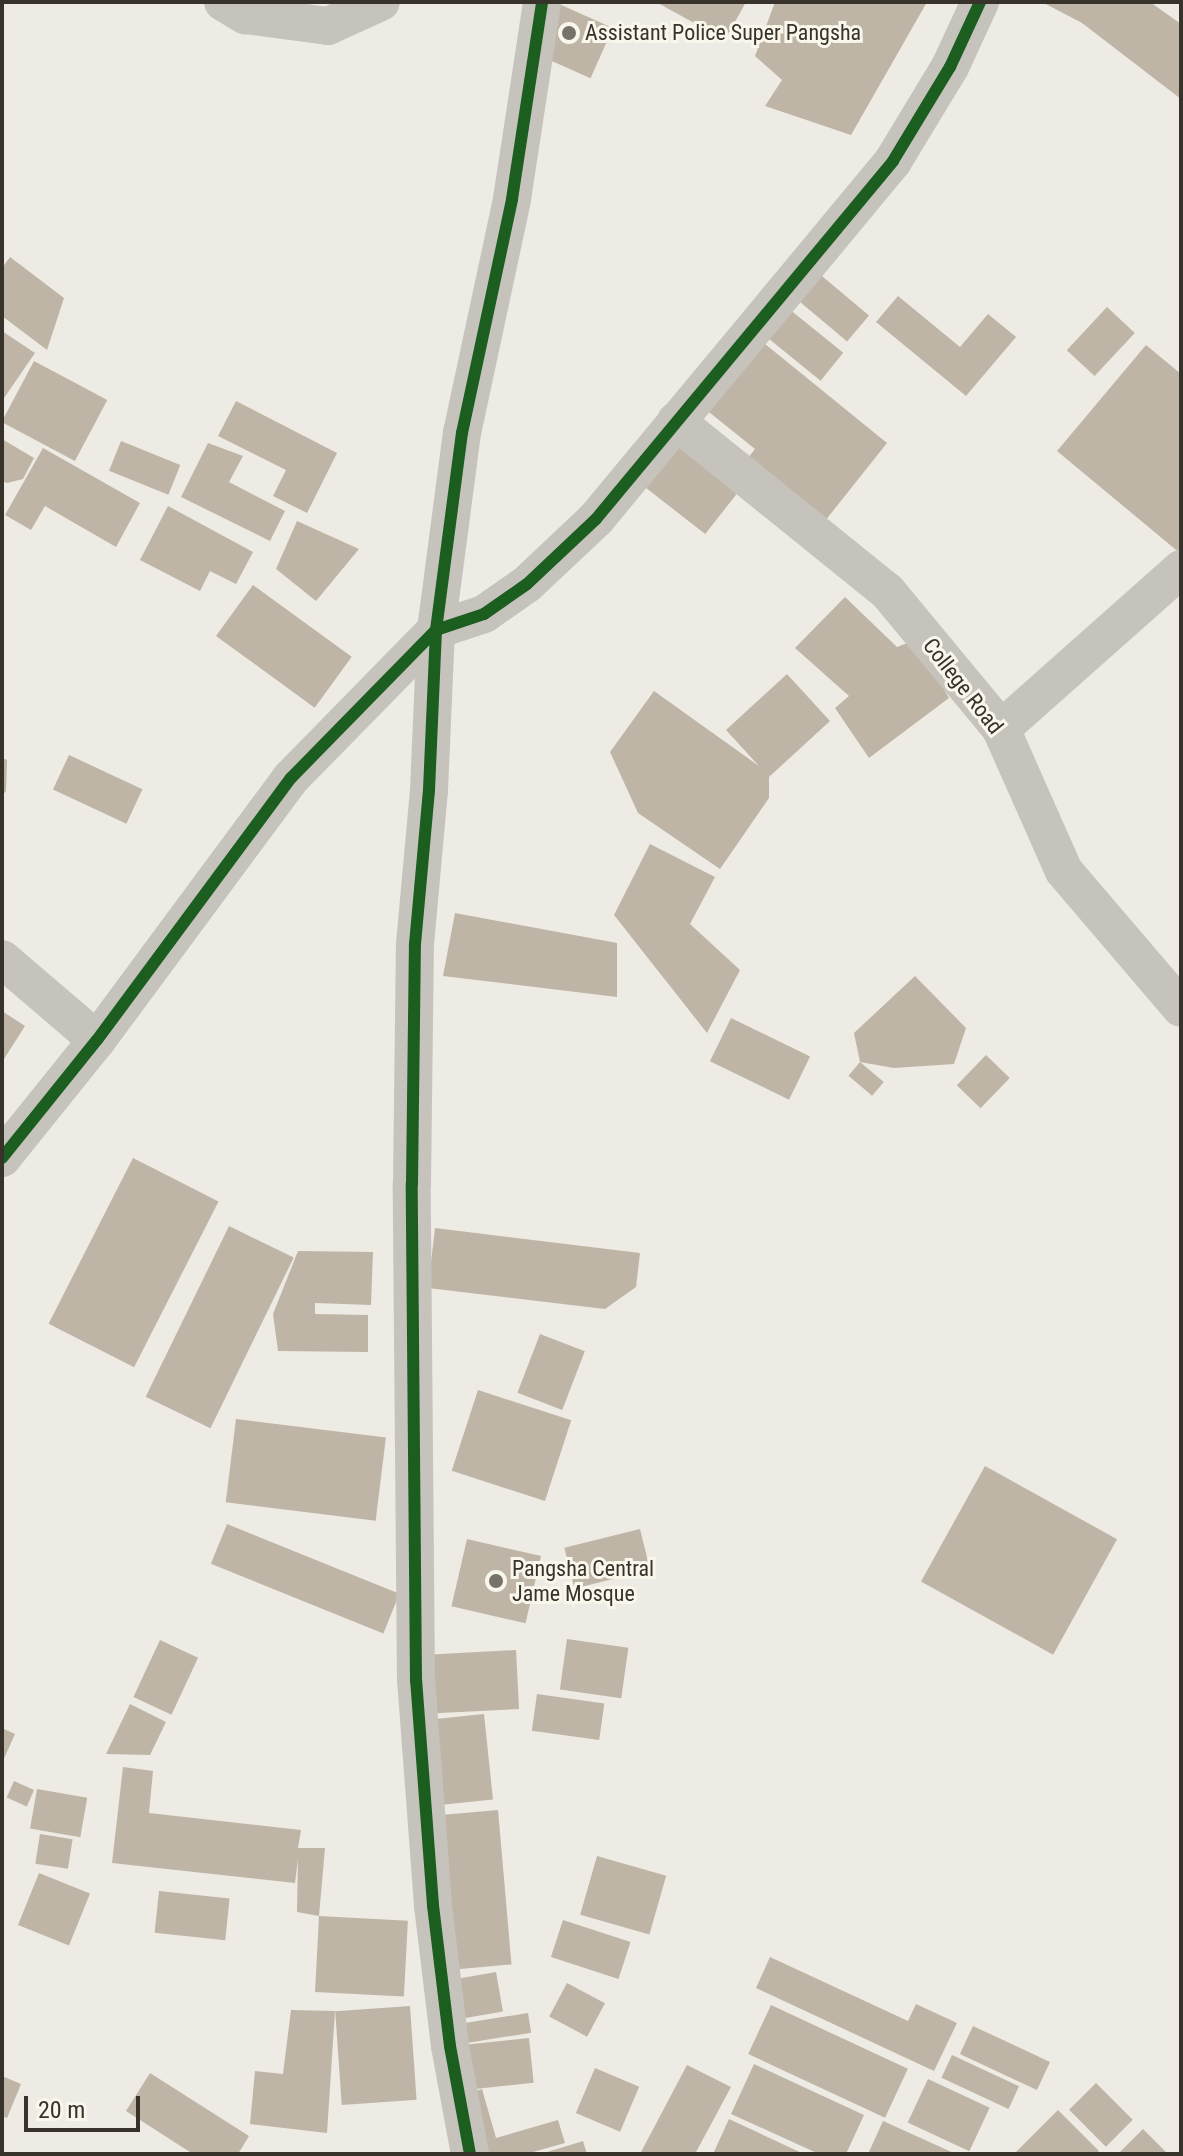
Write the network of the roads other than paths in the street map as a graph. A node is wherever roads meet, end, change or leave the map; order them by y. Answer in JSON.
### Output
{"nodes":[{"id":1,"x":223,"y":2,"type":"edge"},
{"id":2,"x":381,"y":2,"type":"edge"},
{"id":3,"x":542,"y":2,"type":"edge"},
{"id":4,"x":980,"y":2,"type":"edge"},
{"id":5,"x":676,"y":421,"type":"junction"},
{"id":6,"x":1181,"y":569,"type":"edge"},
{"id":7,"x":436,"y":630,"type":"junction"},
{"id":8,"x":1001,"y":729,"type":"junction"},
{"id":9,"x":2,"y":959,"type":"edge"},
{"id":10,"x":1181,"y":1008,"type":"edge"},
{"id":11,"x":97,"y":1040,"type":"junction"},
{"id":12,"x":2,"y":1158,"type":"edge"},
{"id":13,"x":470,"y":2154,"type":"edge"}],
"edges":[{"from":1,"to":2,"type":"street"},
{"from":3,"to":7,"type":"street"},
{"from":4,"to":5,"type":"street"},
{"from":5,"to":7,"type":"street"},
{"from":5,"to":8,"type":"street","name":"College Road"},
{"from":6,"to":8,"type":"street"},
{"from":7,"to":11,"type":"street"},
{"from":7,"to":13,"type":"street"},
{"from":8,"to":10,"type":"street","name":"College Road"},
{"from":9,"to":11,"type":"street"},
{"from":11,"to":12,"type":"street"}]}
